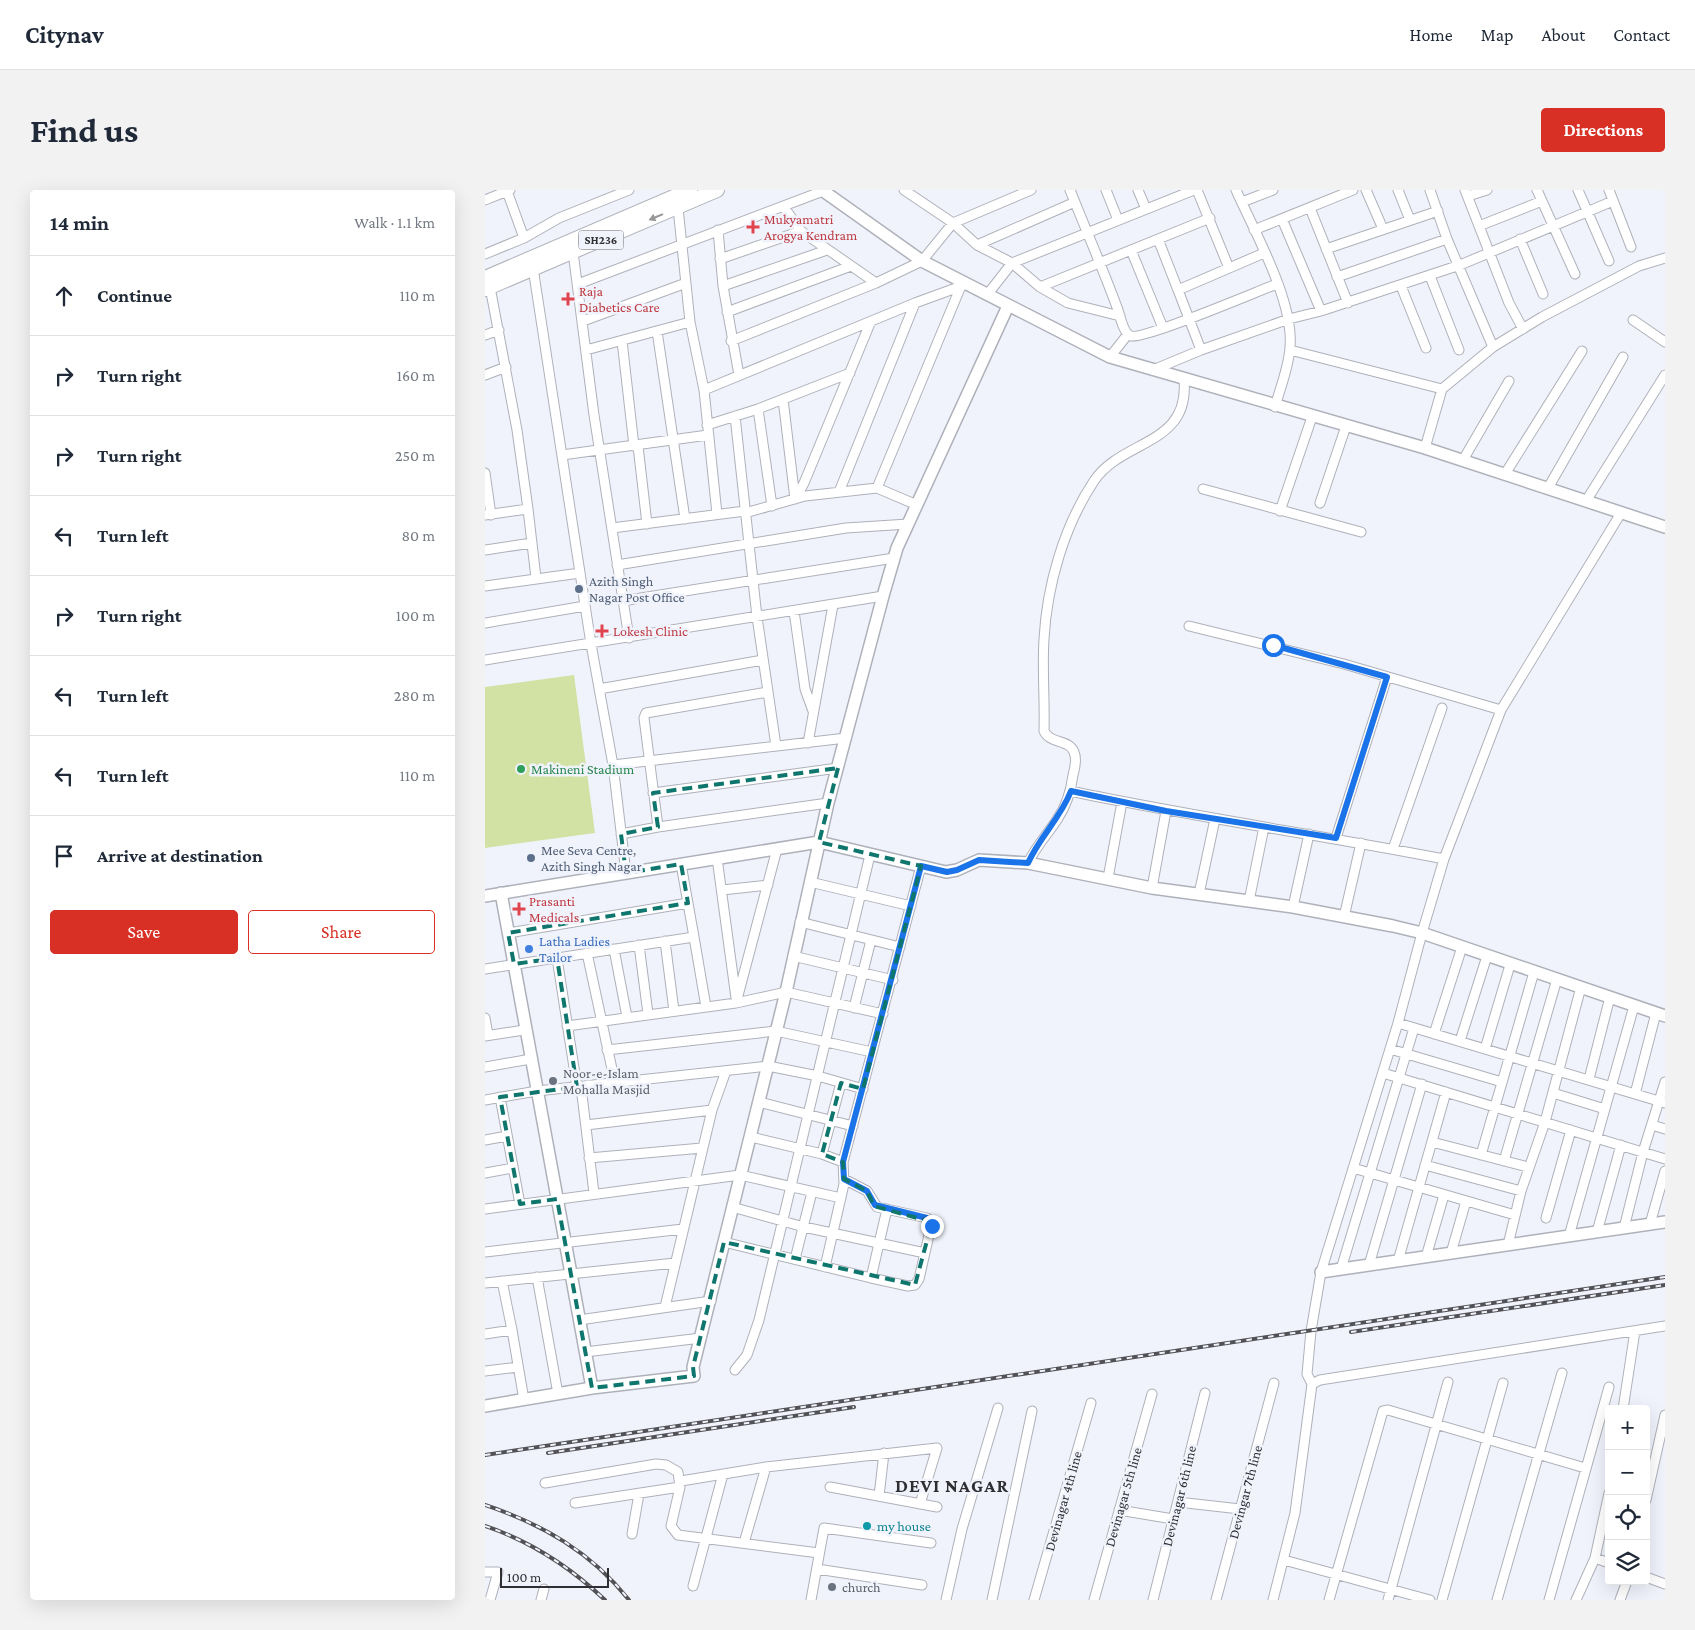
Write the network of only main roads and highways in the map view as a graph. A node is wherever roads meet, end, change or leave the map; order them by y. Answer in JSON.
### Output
{"nodes":[{"id":1,"x":690,"y":190,"type":"edge"},
{"id":2,"x":717,"y":190,"type":"edge"},
{"id":3,"x":487,"y":284,"type":"edge"}],
"edges":[{"from":1,"to":3,"type":"main road","number":"SH236"},
{"from":2,"to":3,"type":"main road","number":"SH236","one_way":true}]}
